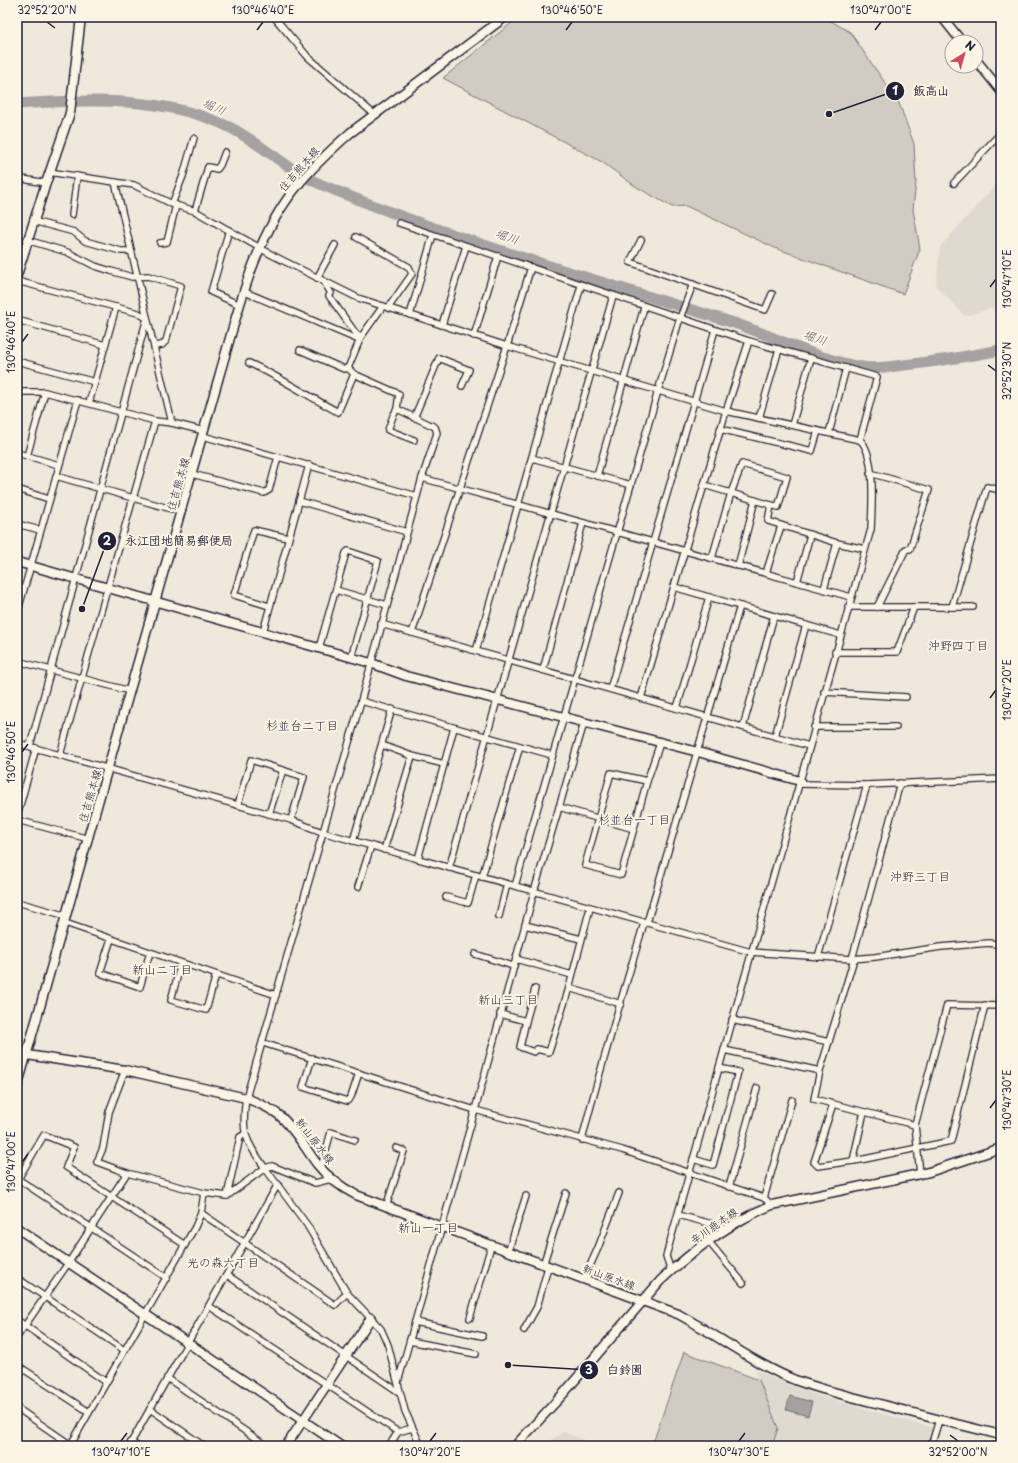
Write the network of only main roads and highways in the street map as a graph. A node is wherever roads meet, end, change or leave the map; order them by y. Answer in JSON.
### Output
{"nodes":[{"id":1,"x":81,"y":17,"type":"edge"},
{"id":2,"x":505,"y":17,"type":"edge"},
{"id":3,"x":942,"y":17,"type":"edge"},
{"id":4,"x":956,"y":34,"type":"edge"},
{"id":5,"x":984,"y":70,"type":"edge"},
{"id":6,"x":1001,"y":91,"type":"edge"},
{"id":7,"x":19,"y":260,"type":"edge"},
{"id":8,"x":17,"y":275,"type":"edge"},
{"id":9,"x":17,"y":562,"type":"edge"},
{"id":10,"x":156,"y":602,"type":"junction"},
{"id":11,"x":799,"y":782,"type":"road end"},
{"id":12,"x":17,"y":1052,"type":"edge"},
{"id":13,"x":28,"y":1055,"type":"junction"},
{"id":14,"x":17,"y":1088,"type":"edge"},
{"id":15,"x":1001,"y":1148,"type":"edge"},
{"id":16,"x":17,"y":1228,"type":"edge"},
{"id":17,"x":642,"y":1301,"type":"junction"},
{"id":18,"x":372,"y":1318,"type":"road end"},
{"id":19,"x":303,"y":1421,"type":"junction"},
{"id":20,"x":1001,"y":1435,"type":"edge"},
{"id":21,"x":286,"y":1446,"type":"edge"},
{"id":22,"x":341,"y":1446,"type":"edge"},
{"id":23,"x":514,"y":1446,"type":"edge"}],
"edges":[{"from":1,"to":7,"type":"main road"},
{"from":2,"to":10,"type":"main road","name":"住吉熊本線"},
{"from":3,"to":4,"type":"main road"},
{"from":5,"to":6,"type":"main road"},
{"from":7,"to":8,"type":"main road"},
{"from":9,"to":10,"type":"main road"},
{"from":10,"to":11,"type":"main road"},
{"from":10,"to":13,"type":"main road","name":"住吉熊本線"},
{"from":12,"to":13,"type":"main road"},
{"from":13,"to":14,"type":"main road","name":"住吉熊本線"},
{"from":13,"to":17,"type":"main road","name":"新山原水線"},
{"from":15,"to":17,"type":"main road","name":"辛川鹿本線"},
{"from":16,"to":19,"type":"main road"},
{"from":17,"to":20,"type":"main road","name":"新山原水線"},
{"from":17,"to":23,"type":"main road","name":"辛川鹿本線"},
{"from":18,"to":19,"type":"main road"},
{"from":19,"to":21,"type":"main road"},
{"from":19,"to":22,"type":"main road"}]}
